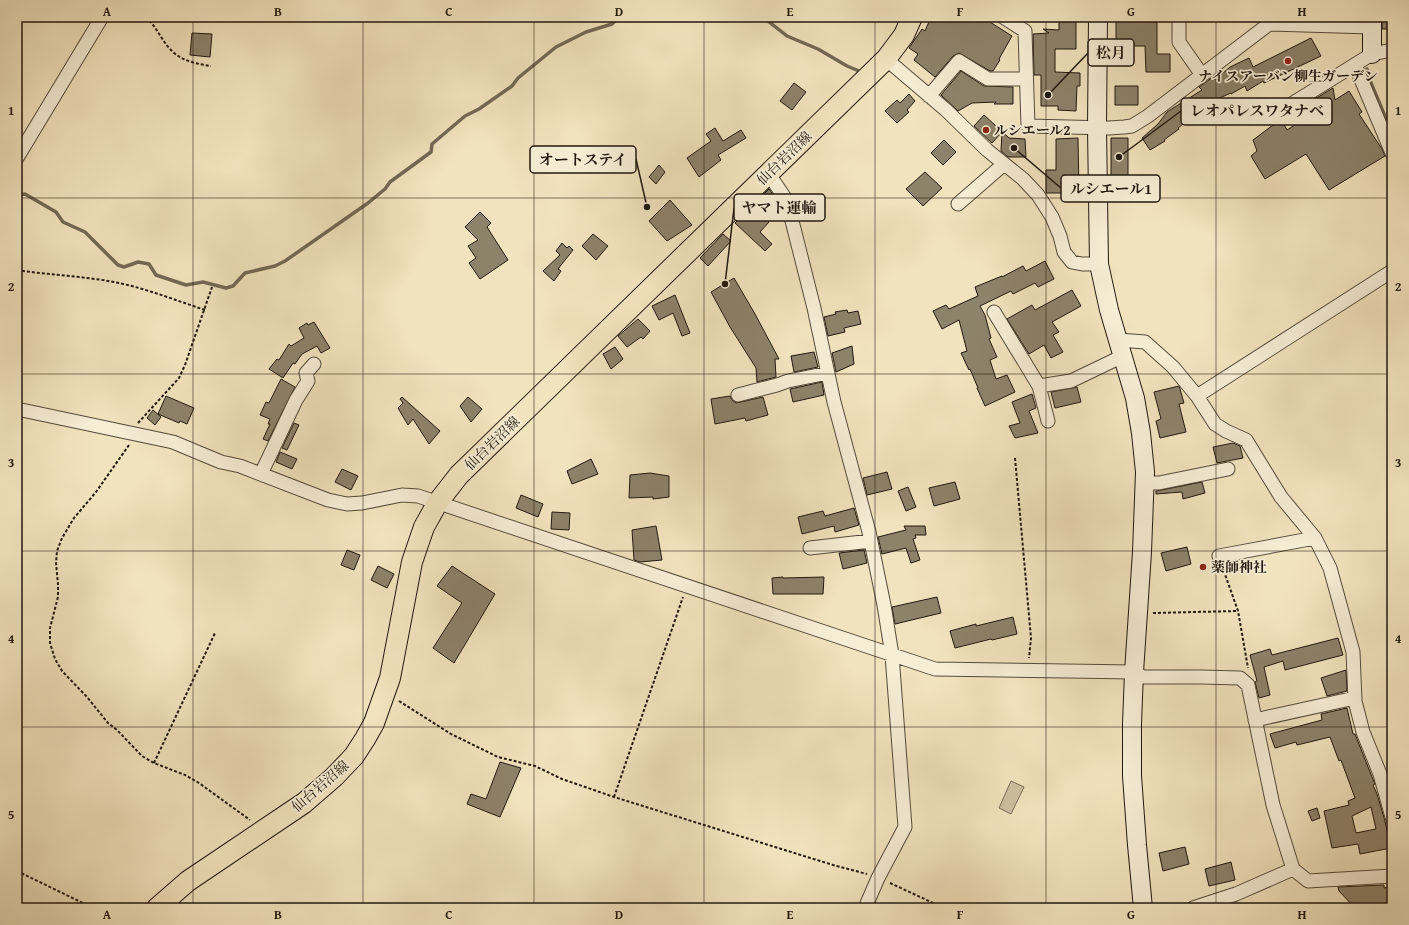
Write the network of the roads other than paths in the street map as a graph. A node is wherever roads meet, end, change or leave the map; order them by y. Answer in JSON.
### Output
{"nodes":[{"id":1,"x":102,"y":17,"type":"edge"},
{"id":2,"x":912,"y":17,"type":"edge"},
{"id":3,"x":1003,"y":17,"type":"edge"},
{"id":4,"x":1098,"y":17,"type":"edge"},
{"id":5,"x":1179,"y":17,"type":"edge"},
{"id":6,"x":1372,"y":22,"type":"edge"},
{"id":7,"x":1392,"y":50,"type":"edge"},
{"id":8,"x":1372,"y":54,"type":"junction"},
{"id":9,"x":886,"y":60,"type":"junction"},
{"id":10,"x":1354,"y":65,"type":"junction"},
{"id":11,"x":1202,"y":75,"type":"junction"},
{"id":12,"x":1026,"y":79,"type":"junction"},
{"id":13,"x":929,"y":96,"type":"junction"},
{"id":14,"x":1285,"y":108,"type":"dead end"},
{"id":15,"x":1097,"y":128,"type":"junction"},
{"id":16,"x":1392,"y":154,"type":"edge"},
{"id":17,"x":17,"y":158,"type":"edge"},
{"id":18,"x":1004,"y":164,"type":"junction"},
{"id":19,"x":768,"y":173,"type":"junction"},
{"id":20,"x":958,"y":204,"type":"dead end"},
{"id":21,"x":1099,"y":264,"type":"junction"},
{"id":22,"x":1392,"y":271,"type":"edge"},
{"id":23,"x":994,"y":312,"type":"dead end"},
{"id":24,"x":1120,"y":348,"type":"junction"},
{"id":25,"x":314,"y":364,"type":"dead end"},
{"id":26,"x":828,"y":373,"type":"junction"},
{"id":27,"x":1039,"y":386,"type":"junction"},
{"id":28,"x":738,"y":395,"type":"dead end"},
{"id":29,"x":1197,"y":396,"type":"junction"},
{"id":30,"x":17,"y":409,"type":"edge"},
{"id":31,"x":1048,"y":420,"type":"dead end"},
{"id":32,"x":1228,"y":469,"type":"dead end"},
{"id":33,"x":261,"y":474,"type":"junction"},
{"id":34,"x":1144,"y":484,"type":"junction"},
{"id":35,"x":438,"y":502,"type":"junction"},
{"id":36,"x":1315,"y":538,"type":"junction"},
{"id":37,"x":871,"y":541,"type":"junction"},
{"id":38,"x":810,"y":548,"type":"dead end"},
{"id":39,"x":1219,"y":556,"type":"road end"},
{"id":40,"x":892,"y":655,"type":"junction"},
{"id":41,"x":1134,"y":672,"type":"junction"},
{"id":42,"x":1355,"y":698,"type":"junction"},
{"id":43,"x":1255,"y":720,"type":"junction"},
{"id":44,"x":1392,"y":817,"type":"edge"},
{"id":45,"x":1293,"y":869,"type":"junction"},
{"id":46,"x":1392,"y":876,"type":"edge"},
{"id":47,"x":157,"y":908,"type":"edge"},
{"id":48,"x":865,"y":908,"type":"edge"},
{"id":49,"x":1144,"y":908,"type":"edge"},
{"id":50,"x":1193,"y":908,"type":"edge"}],
"edges":[{"from":1,"to":17,"type":"street"},
{"from":2,"to":9,"type":"main road","name":"仙台岩沼線"},
{"from":3,"to":12,"type":"street"},
{"from":4,"to":15,"type":"street"},
{"from":5,"to":11,"type":"street"},
{"from":6,"to":8,"type":"street"},
{"from":6,"to":11,"type":"street"},
{"from":7,"to":8,"type":"street"},
{"from":8,"to":10,"type":"street"},
{"from":9,"to":13,"type":"street"},
{"from":9,"to":19,"type":"main road","name":"仙台岩沼線"},
{"from":10,"to":14,"type":"street"},
{"from":10,"to":16,"type":"street"},
{"from":11,"to":15,"type":"street"},
{"from":12,"to":13,"type":"street"},
{"from":12,"to":15,"type":"street"},
{"from":13,"to":18,"type":"street"},
{"from":15,"to":21,"type":"street"},
{"from":18,"to":20,"type":"street"},
{"from":18,"to":21,"type":"street"},
{"from":19,"to":26,"type":"street"},
{"from":19,"to":35,"type":"main road","name":"仙台岩沼線"},
{"from":21,"to":24,"type":"street"},
{"from":22,"to":29,"type":"street"},
{"from":23,"to":27,"type":"street"},
{"from":24,"to":27,"type":"street"},
{"from":24,"to":29,"type":"street"},
{"from":24,"to":34,"type":"street"},
{"from":25,"to":33,"type":"street"},
{"from":26,"to":28,"type":"street"},
{"from":26,"to":37,"type":"street"},
{"from":27,"to":31,"type":"street"},
{"from":29,"to":36,"type":"street"},
{"from":30,"to":33,"type":"street"},
{"from":32,"to":34,"type":"street"},
{"from":33,"to":35,"type":"street"},
{"from":34,"to":41,"type":"street"},
{"from":35,"to":40,"type":"street"},
{"from":35,"to":47,"type":"main road","name":"仙台岩沼線"},
{"from":36,"to":39,"type":"street"},
{"from":36,"to":42,"type":"street"},
{"from":37,"to":38,"type":"street"},
{"from":37,"to":40,"type":"street"},
{"from":40,"to":41,"type":"street"},
{"from":40,"to":48,"type":"street"},
{"from":41,"to":43,"type":"street"},
{"from":41,"to":49,"type":"street"},
{"from":42,"to":43,"type":"street"},
{"from":42,"to":44,"type":"street"},
{"from":43,"to":45,"type":"street"},
{"from":45,"to":46,"type":"street"},
{"from":45,"to":50,"type":"street"}]}
